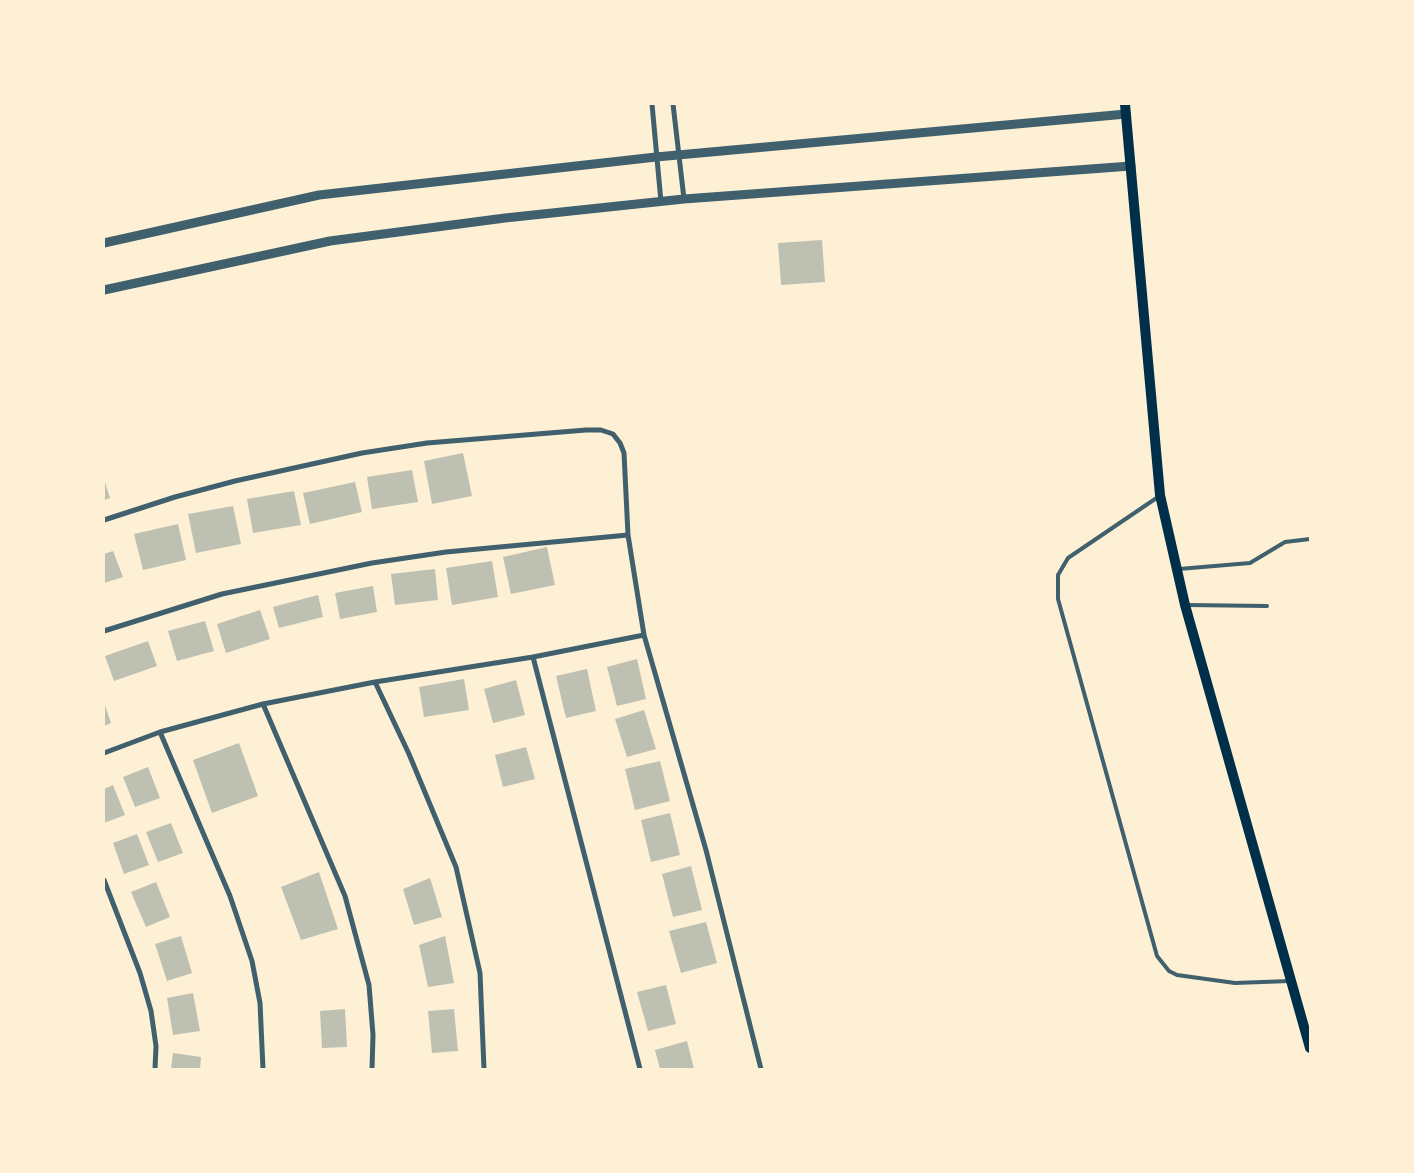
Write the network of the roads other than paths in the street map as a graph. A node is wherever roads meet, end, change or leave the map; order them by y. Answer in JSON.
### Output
{"nodes":[{"id":1,"x":652,"y":104,"type":"edge"},
{"id":2,"x":673,"y":104,"type":"edge"},
{"id":3,"x":1126,"y":109,"type":"edge"},
{"id":4,"x":678,"y":155,"type":"junction"},
{"id":5,"x":656,"y":157,"type":"junction"},
{"id":6,"x":1131,"y":166,"type":"junction"},
{"id":7,"x":684,"y":199,"type":"junction"},
{"id":8,"x":661,"y":202,"type":"junction"},
{"id":9,"x":104,"y":243,"type":"edge"},
{"id":10,"x":104,"y":290,"type":"edge"},
{"id":11,"x":1160,"y":496,"type":"junction"},
{"id":12,"x":104,"y":520,"type":"edge"},
{"id":13,"x":628,"y":535,"type":"junction"},
{"id":14,"x":1310,"y":539,"type":"edge"},
{"id":15,"x":1177,"y":570,"type":"junction"},
{"id":16,"x":1185,"y":605,"type":"junction"},
{"id":17,"x":1267,"y":606,"type":"dead end"},
{"id":18,"x":104,"y":631,"type":"edge"},
{"id":19,"x":644,"y":635,"type":"junction"},
{"id":20,"x":533,"y":657,"type":"junction"},
{"id":21,"x":375,"y":682,"type":"junction"},
{"id":22,"x":263,"y":704,"type":"junction"},
{"id":23,"x":160,"y":732,"type":"junction"},
{"id":24,"x":104,"y":753,"type":"edge"},
{"id":25,"x":104,"y":880,"type":"edge"},
{"id":26,"x":1290,"y":981,"type":"junction"},
{"id":27,"x":1310,"y":1048,"type":"edge"},
{"id":28,"x":155,"y":1069,"type":"edge"},
{"id":29,"x":264,"y":1069,"type":"edge"},
{"id":30,"x":372,"y":1069,"type":"edge"},
{"id":31,"x":484,"y":1069,"type":"edge"},
{"id":32,"x":640,"y":1069,"type":"edge"},
{"id":33,"x":761,"y":1069,"type":"edge"}],
"edges":[{"from":1,"to":5,"type":"street"},
{"from":2,"to":4,"type":"street"},
{"from":3,"to":4,"type":"street"},
{"from":3,"to":6,"type":"main road"},
{"from":4,"to":5,"type":"street"},
{"from":4,"to":7,"type":"street"},
{"from":5,"to":8,"type":"street"},
{"from":5,"to":9,"type":"street"},
{"from":6,"to":7,"type":"street"},
{"from":6,"to":11,"type":"main road"},
{"from":7,"to":8,"type":"street"},
{"from":8,"to":10,"type":"street"},
{"from":11,"to":15,"type":"main road"},
{"from":11,"to":26,"type":"lane"},
{"from":12,"to":13,"type":"street"},
{"from":13,"to":18,"type":"street"},
{"from":13,"to":19,"type":"street"},
{"from":14,"to":15,"type":"lane"},
{"from":15,"to":16,"type":"main road"},
{"from":16,"to":17,"type":"lane"},
{"from":16,"to":26,"type":"main road"},
{"from":19,"to":20,"type":"street"},
{"from":19,"to":33,"type":"street"},
{"from":20,"to":21,"type":"street"},
{"from":20,"to":32,"type":"street"},
{"from":21,"to":22,"type":"street"},
{"from":21,"to":31,"type":"street"},
{"from":22,"to":23,"type":"street"},
{"from":22,"to":30,"type":"street"},
{"from":23,"to":24,"type":"street"},
{"from":23,"to":29,"type":"street"},
{"from":25,"to":28,"type":"street"},
{"from":26,"to":27,"type":"main road"}]}
